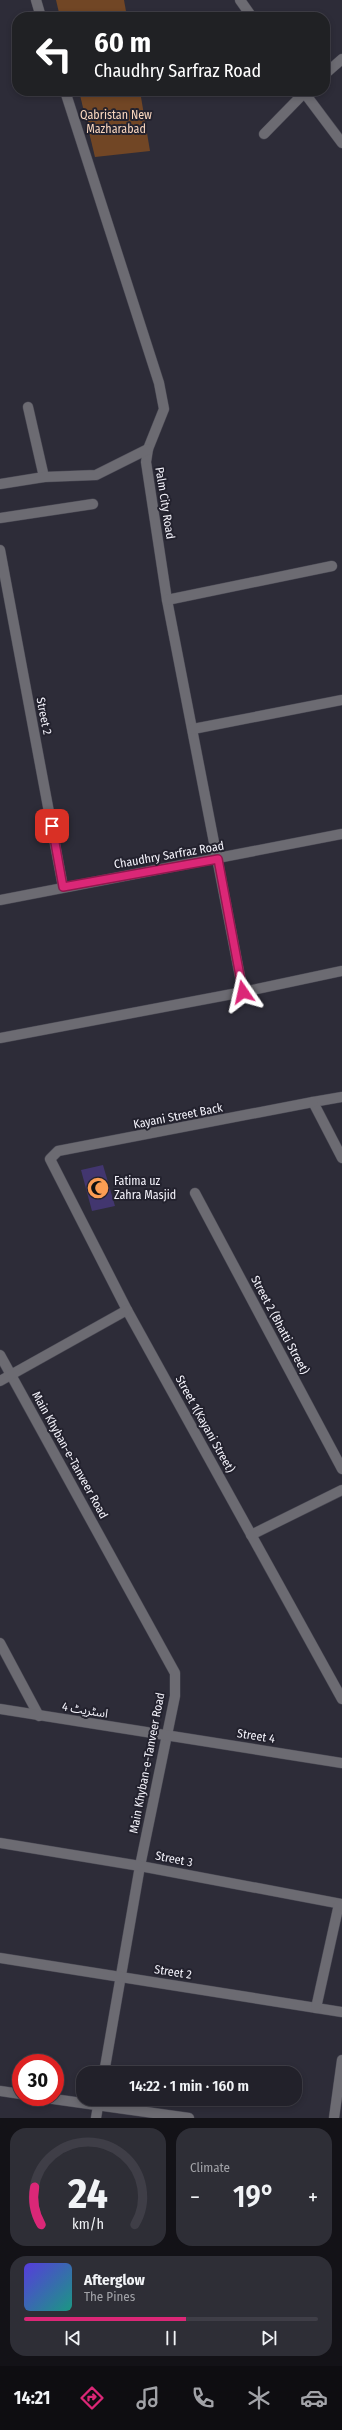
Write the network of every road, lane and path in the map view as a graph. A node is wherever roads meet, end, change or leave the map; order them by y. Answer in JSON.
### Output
{"nodes":[{"id":1,"x":240,"y":0,"type":"edge"},
{"id":2,"x":248,"y":12,"type":"edge"},
{"id":3,"x":342,"y":59,"type":"edge"},
{"id":4,"x":330,"y":70,"type":"edge"},
{"id":5,"x":66,"y":96,"type":"edge"},
{"id":6,"x":301,"y":96,"type":"edge"},
{"id":7,"x":308,"y":96,"type":"edge"},
{"id":8,"x":264,"y":134,"type":"dead end"},
{"id":9,"x":342,"y":143,"type":"edge"},
{"id":10,"x":28,"y":407,"type":"dead end"},
{"id":11,"x":148,"y":450,"type":"junction"},
{"id":12,"x":44,"y":477,"type":"junction"},
{"id":13,"x":0,"y":484,"type":"edge"},
{"id":14,"x":93,"y":504,"type":"dead end"},
{"id":15,"x":0,"y":518,"type":"edge"},
{"id":16,"x":0,"y":550,"type":"edge"},
{"id":17,"x":332,"y":566,"type":"dead end"},
{"id":18,"x":167,"y":600,"type":"junction"},
{"id":19,"x":342,"y":700,"type":"edge"},
{"id":20,"x":193,"y":729,"type":"junction"},
{"id":21,"x":342,"y":834,"type":"edge"},
{"id":22,"x":218,"y":859,"type":"junction"},
{"id":23,"x":63,"y":887,"type":"junction"},
{"id":24,"x":0,"y":900,"type":"edge"},
{"id":25,"x":342,"y":971,"type":"edge"},
{"id":26,"x":243,"y":992,"type":"junction"},
{"id":27,"x":0,"y":1038,"type":"edge"},
{"id":28,"x":342,"y":1097,"type":"edge"},
{"id":29,"x":313,"y":1102,"type":"junction"},
{"id":30,"x":50,"y":1158,"type":"joint"},
{"id":31,"x":342,"y":1158,"type":"edge"},
{"id":32,"x":195,"y":1194,"type":"dead end"},
{"id":33,"x":127,"y":1310,"type":"junction"},
{"id":34,"x":0,"y":1355,"type":"edge"},
{"id":35,"x":10,"y":1375,"type":"junction"},
{"id":36,"x":0,"y":1381,"type":"edge"},
{"id":37,"x":342,"y":1469,"type":"edge"},
{"id":38,"x":342,"y":1490,"type":"edge"},
{"id":39,"x":251,"y":1535,"type":"junction"},
{"id":40,"x":0,"y":1643,"type":"edge"},
{"id":41,"x":342,"y":1699,"type":"edge"},
{"id":42,"x":0,"y":1709,"type":"edge"},
{"id":43,"x":40,"y":1716,"type":"junction"},
{"id":44,"x":166,"y":1736,"type":"junction"},
{"id":45,"x":342,"y":1763,"type":"edge"},
{"id":46,"x":0,"y":1843,"type":"edge"},
{"id":47,"x":140,"y":1866,"type":"junction"},
{"id":48,"x":340,"y":1904,"type":"edge"},
{"id":49,"x":0,"y":1958,"type":"edge"},
{"id":50,"x":121,"y":1977,"type":"junction"},
{"id":51,"x":316,"y":2008,"type":"junction"},
{"id":52,"x":342,"y":2012,"type":"edge"},
{"id":53,"x":342,"y":2060,"type":"edge"},
{"id":54,"x":105,"y":2066,"type":"edge"},
{"id":55,"x":0,"y":2091,"type":"edge"},
{"id":56,"x":12,"y":2093,"type":"edge"},
{"id":57,"x":64,"y":2099,"type":"edge"},
{"id":58,"x":76,"y":2100,"type":"edge"},
{"id":59,"x":98,"y":2106,"type":"edge"},
{"id":60,"x":122,"y":2106,"type":"edge"},
{"id":61,"x":96,"y":2118,"type":"edge"},
{"id":62,"x":189,"y":2118,"type":"edge"},
{"id":63,"x":334,"y":2118,"type":"edge"}],
"edges":[{"from":1,"to":2,"type":"street"},
{"from":3,"to":4,"type":"street"},
{"from":5,"to":11,"type":"street","name":"Palm City Road"},
{"from":6,"to":8,"type":"street"},
{"from":7,"to":9,"type":"street"},
{"from":10,"to":12,"type":"street"},
{"from":11,"to":12,"type":"street"},
{"from":11,"to":18,"type":"street","name":"Palm City Road"},
{"from":12,"to":13,"type":"street"},
{"from":14,"to":15,"type":"street"},
{"from":16,"to":23,"type":"street","name":"Street 2"},
{"from":17,"to":18,"type":"street"},
{"from":18,"to":20,"type":"street","name":"Palm City Road"},
{"from":19,"to":20,"type":"street"},
{"from":20,"to":22,"type":"street","name":"Palm City Road"},
{"from":21,"to":22,"type":"street","name":"Chaudhry Sarfraz Road"},
{"from":22,"to":23,"type":"street","name":"Chaudhry Sarfraz Road"},
{"from":22,"to":26,"type":"street","name":"Palm City Road"},
{"from":23,"to":24,"type":"street","name":"Chaudhry Sarfraz Road"},
{"from":25,"to":26,"type":"street"},
{"from":26,"to":27,"type":"street"},
{"from":28,"to":29,"type":"street","name":"Kayani Street Back"},
{"from":29,"to":30,"type":"street","name":"Kayani Street Back"},
{"from":29,"to":31,"type":"street"},
{"from":30,"to":33,"type":"street","name":"Street 1(Kayani Street)"},
{"from":32,"to":37,"type":"street","name":"Street 2 (Bhatti Street)"},
{"from":33,"to":35,"type":"street"},
{"from":33,"to":39,"type":"street","name":"Street 1(Kayani Street)"},
{"from":34,"to":35,"type":"street","name":"Main Khyban-e-Tanveer Road"},
{"from":35,"to":36,"type":"street"},
{"from":35,"to":44,"type":"street","name":"Main Khyban-e-Tanveer Road"},
{"from":38,"to":39,"type":"street"},
{"from":39,"to":41,"type":"street","name":"Street 1(Kayani Street)"},
{"from":40,"to":43,"type":"street"},
{"from":42,"to":43,"type":"street","name":"اسٹریٹ 4"},
{"from":43,"to":44,"type":"street","name":"اسٹریٹ 4"},
{"from":44,"to":45,"type":"street","name":"Street 4"},
{"from":44,"to":47,"type":"street","name":"Main Khyban-e-Tanveer Road"},
{"from":46,"to":47,"type":"street","name":"Street 3"},
{"from":47,"to":48,"type":"street","name":"Street 3"},
{"from":47,"to":50,"type":"street","name":"Main Khyban-e-Tanveer Road"},
{"from":48,"to":51,"type":"street"},
{"from":49,"to":50,"type":"street","name":"Street 2"},
{"from":50,"to":51,"type":"street","name":"Street 2"},
{"from":50,"to":54,"type":"street","name":"Main Khyban-e-Tanveer Road"},
{"from":51,"to":52,"type":"street","name":"Street 2"},
{"from":53,"to":63,"type":"street"},
{"from":55,"to":56,"type":"street"},
{"from":57,"to":58,"type":"street"},
{"from":59,"to":61,"type":"street"},
{"from":60,"to":62,"type":"street"}]}
